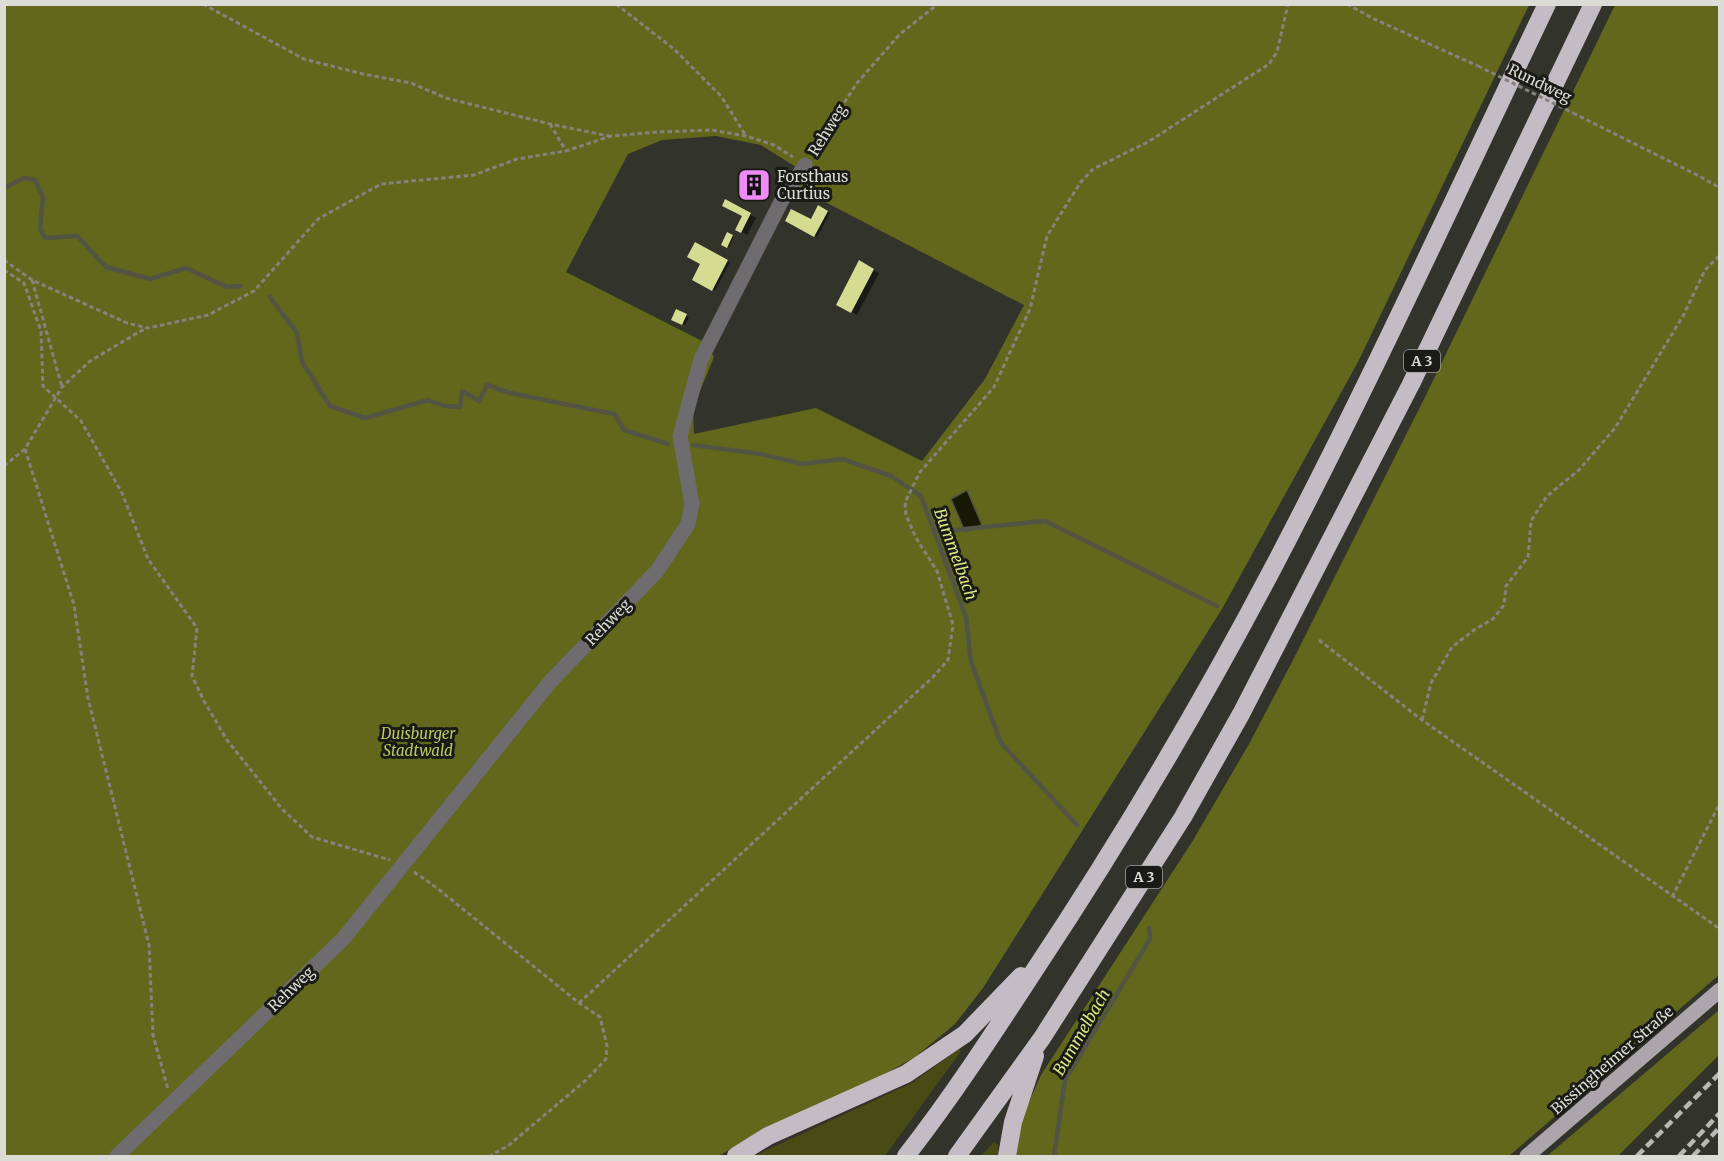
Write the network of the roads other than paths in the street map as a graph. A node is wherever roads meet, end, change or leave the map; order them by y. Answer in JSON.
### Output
{"nodes":[{"id":1,"x":1547,"y":4,"type":"edge"},
{"id":2,"x":1593,"y":4,"type":"edge"},
{"id":3,"x":805,"y":165,"type":"road end"},
{"id":4,"x":1052,"y":945,"type":"junction"},
{"id":5,"x":1719,"y":990,"type":"edge"},
{"id":6,"x":1042,"y":1038,"type":"junction"},
{"id":7,"x":117,"y":1156,"type":"edge"},
{"id":8,"x":736,"y":1156,"type":"edge"},
{"id":9,"x":906,"y":1156,"type":"edge"},
{"id":10,"x":957,"y":1156,"type":"edge"},
{"id":11,"x":1006,"y":1156,"type":"edge"},
{"id":12,"x":1527,"y":1156,"type":"edge"}],
"edges":[{"from":1,"to":4,"type":"highway","number":"A 3"},
{"from":2,"to":6,"type":"highway","number":"A 3"},
{"from":3,"to":7,"type":"lane","name":"Rehweg"},
{"from":4,"to":8,"type":"highway"},
{"from":4,"to":9,"type":"highway","number":"A 3"},
{"from":5,"to":12,"type":"main road","name":"Bissingheimer Straße"},
{"from":6,"to":10,"type":"highway","number":"A 3"},
{"from":6,"to":11,"type":"highway"}]}
